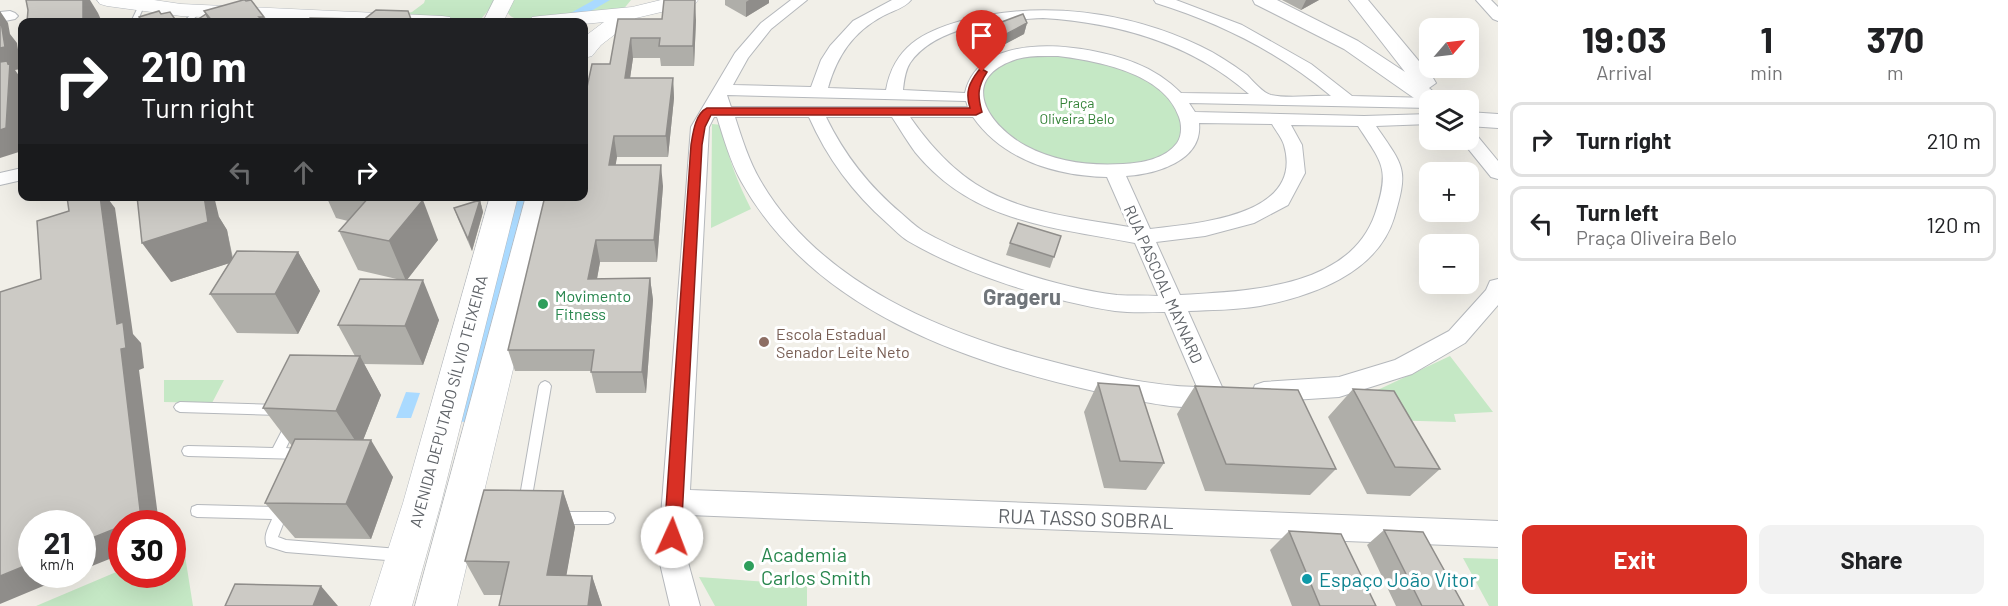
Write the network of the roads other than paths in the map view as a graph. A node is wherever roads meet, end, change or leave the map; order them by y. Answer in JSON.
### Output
{"nodes":[{"id":1,"x":107,"y":0,"type":"edge"},
{"id":2,"x":413,"y":0,"type":"edge"},
{"id":3,"x":504,"y":0,"type":"edge"},
{"id":4,"x":688,"y":0,"type":"edge"},
{"id":5,"x":800,"y":0,"type":"edge"},
{"id":6,"x":904,"y":0,"type":"edge"},
{"id":7,"x":1161,"y":0,"type":"edge"},
{"id":8,"x":1262,"y":0,"type":"edge"},
{"id":9,"x":1358,"y":0,"type":"edge"},
{"id":10,"x":1483,"y":0,"type":"edge"},
{"id":11,"x":635,"y":7,"type":"edge"},
{"id":12,"x":1040,"y":7,"type":"edge"},
{"id":13,"x":137,"y":14,"type":"edge"},
{"id":14,"x":310,"y":16,"type":"junction"},
{"id":15,"x":1498,"y":16,"type":"edge"},
{"id":16,"x":192,"y":17,"type":"edge"},
{"id":17,"x":349,"y":18,"type":"edge"},
{"id":18,"x":495,"y":18,"type":"edge"},
{"id":19,"x":565,"y":18,"type":"edge"},
{"id":20,"x":588,"y":47,"type":"edge"},
{"id":21,"x":1058,"y":51,"type":"junction"},
{"id":22,"x":1431,"y":90,"type":"edge"},
{"id":23,"x":1419,"y":93,"type":"edge"},
{"id":24,"x":1178,"y":98,"type":"junction"},
{"id":25,"x":1264,"y":99,"type":"junction"},
{"id":26,"x":1347,"y":101,"type":"junction"},
{"id":27,"x":718,"y":102,"type":"junction"},
{"id":28,"x":1419,"y":102,"type":"edge"},
{"id":29,"x":817,"y":103,"type":"junction"},
{"id":30,"x":896,"y":104,"type":"junction"},
{"id":31,"x":1479,"y":104,"type":"edge"},
{"id":32,"x":974,"y":105,"type":"junction"},
{"id":33,"x":1498,"y":105,"type":"edge"},
{"id":34,"x":1189,"y":117,"type":"junction"},
{"id":35,"x":1419,"y":119,"type":"edge"},
{"id":36,"x":1279,"y":120,"type":"junction"},
{"id":37,"x":1479,"y":120,"type":"edge"},
{"id":38,"x":1364,"y":121,"type":"junction"},
{"id":39,"x":1498,"y":121,"type":"edge"},
{"id":40,"x":1479,"y":150,"type":"edge"},
{"id":41,"x":1114,"y":171,"type":"junction"},
{"id":42,"x":1498,"y":173,"type":"edge"},
{"id":43,"x":18,"y":175,"type":"edge"},
{"id":44,"x":0,"y":179,"type":"edge"},
{"id":45,"x":503,"y":201,"type":"edge"},
{"id":46,"x":539,"y":201,"type":"edge"},
{"id":47,"x":1143,"y":237,"type":"junction"},
{"id":48,"x":1498,"y":287,"type":"edge"},
{"id":49,"x":1173,"y":304,"type":"junction"},
{"id":50,"x":545,"y":386,"type":"dead end"},
{"id":51,"x":1214,"y":396,"type":"junction"},
{"id":52,"x":180,"y":407,"type":"dead end"},
{"id":53,"x":188,"y":452,"type":"dead end"},
{"id":54,"x":277,"y":453,"type":"junction"},
{"id":55,"x":303,"y":464,"type":"edge"},
{"id":56,"x":290,"y":493,"type":"edge"},
{"id":57,"x":674,"y":502,"type":"junction"},
{"id":58,"x":197,"y":511,"type":"dead end"},
{"id":59,"x":282,"y":513,"type":"junction"},
{"id":60,"x":523,"y":517,"type":"edge"},
{"id":61,"x":544,"y":518,"type":"edge"},
{"id":62,"x":608,"y":518,"type":"dead end"},
{"id":63,"x":1498,"y":534,"type":"edge"},
{"id":64,"x":406,"y":556,"type":"junction"},
{"id":65,"x":391,"y":606,"type":"edge"},
{"id":66,"x":436,"y":606,"type":"edge"},
{"id":67,"x":685,"y":606,"type":"edge"}],
"edges":[{"from":1,"to":13,"type":"main road"},
{"from":2,"to":14,"type":"main road"},
{"from":3,"to":18,"type":"main road"},
{"from":4,"to":11,"type":"main road"},
{"from":5,"to":27,"type":"street"},
{"from":6,"to":29,"type":"street"},
{"from":7,"to":26,"type":"street"},
{"from":8,"to":23,"type":"street"},
{"from":9,"to":22,"type":"street"},
{"from":10,"to":15,"type":"street"},
{"from":11,"to":19,"type":"main road"},
{"from":11,"to":20,"type":"main road"},
{"from":12,"to":21,"type":"street"},
{"from":12,"to":25,"type":"street"},
{"from":12,"to":30,"type":"street"},
{"from":13,"to":16,"type":"main road"},
{"from":14,"to":16,"type":"main road"},
{"from":14,"to":17,"type":"main road"},
{"from":21,"to":24,"type":"street"},
{"from":21,"to":32,"type":"street"},
{"from":24,"to":25,"type":"street"},
{"from":24,"to":34,"type":"street"},
{"from":25,"to":26,"type":"street"},
{"from":26,"to":28,"type":"street"},
{"from":27,"to":29,"type":"street"},
{"from":27,"to":51,"type":"street"},
{"from":27,"to":57,"type":"street"},
{"from":29,"to":30,"type":"street"},
{"from":29,"to":49,"type":"street"},
{"from":30,"to":32,"type":"street"},
{"from":30,"to":47,"type":"street"},
{"from":31,"to":33,"type":"street"},
{"from":32,"to":41,"type":"street"},
{"from":34,"to":36,"type":"street"},
{"from":34,"to":41,"type":"street"},
{"from":35,"to":38,"type":"street"},
{"from":36,"to":38,"type":"street"},
{"from":36,"to":47,"type":"street"},
{"from":37,"to":39,"type":"street"},
{"from":38,"to":49,"type":"street"},
{"from":40,"to":42,"type":"street"},
{"from":41,"to":47,"type":"street","name":"RUA PASCOAL MAYNARD"},
{"from":43,"to":44,"type":"street"},
{"from":45,"to":64,"type":"main road","name":"AVENIDA DEPUTADO SÍLVIO TEIXEIRA"},
{"from":46,"to":66,"type":"main road"},
{"from":47,"to":49,"type":"street","name":"RUA PASCOAL MAYNARD"},
{"from":48,"to":51,"type":"street"},
{"from":49,"to":51,"type":"street","name":"RUA PASCOAL MAYNARD"},
{"from":50,"to":60,"type":"lane"},
{"from":52,"to":54,"type":"lane"},
{"from":53,"to":54,"type":"lane"},
{"from":54,"to":55,"type":"lane"},
{"from":56,"to":59,"type":"lane"},
{"from":57,"to":63,"type":"street","name":"RUA TASSO SOBRAL"},
{"from":57,"to":67,"type":"street"},
{"from":58,"to":59,"type":"lane"},
{"from":59,"to":64,"type":"lane"},
{"from":61,"to":62,"type":"lane"},
{"from":64,"to":65,"type":"main road","name":"AVENIDA DEPUTADO SÍLVIO TEIXEIRA"}]}
